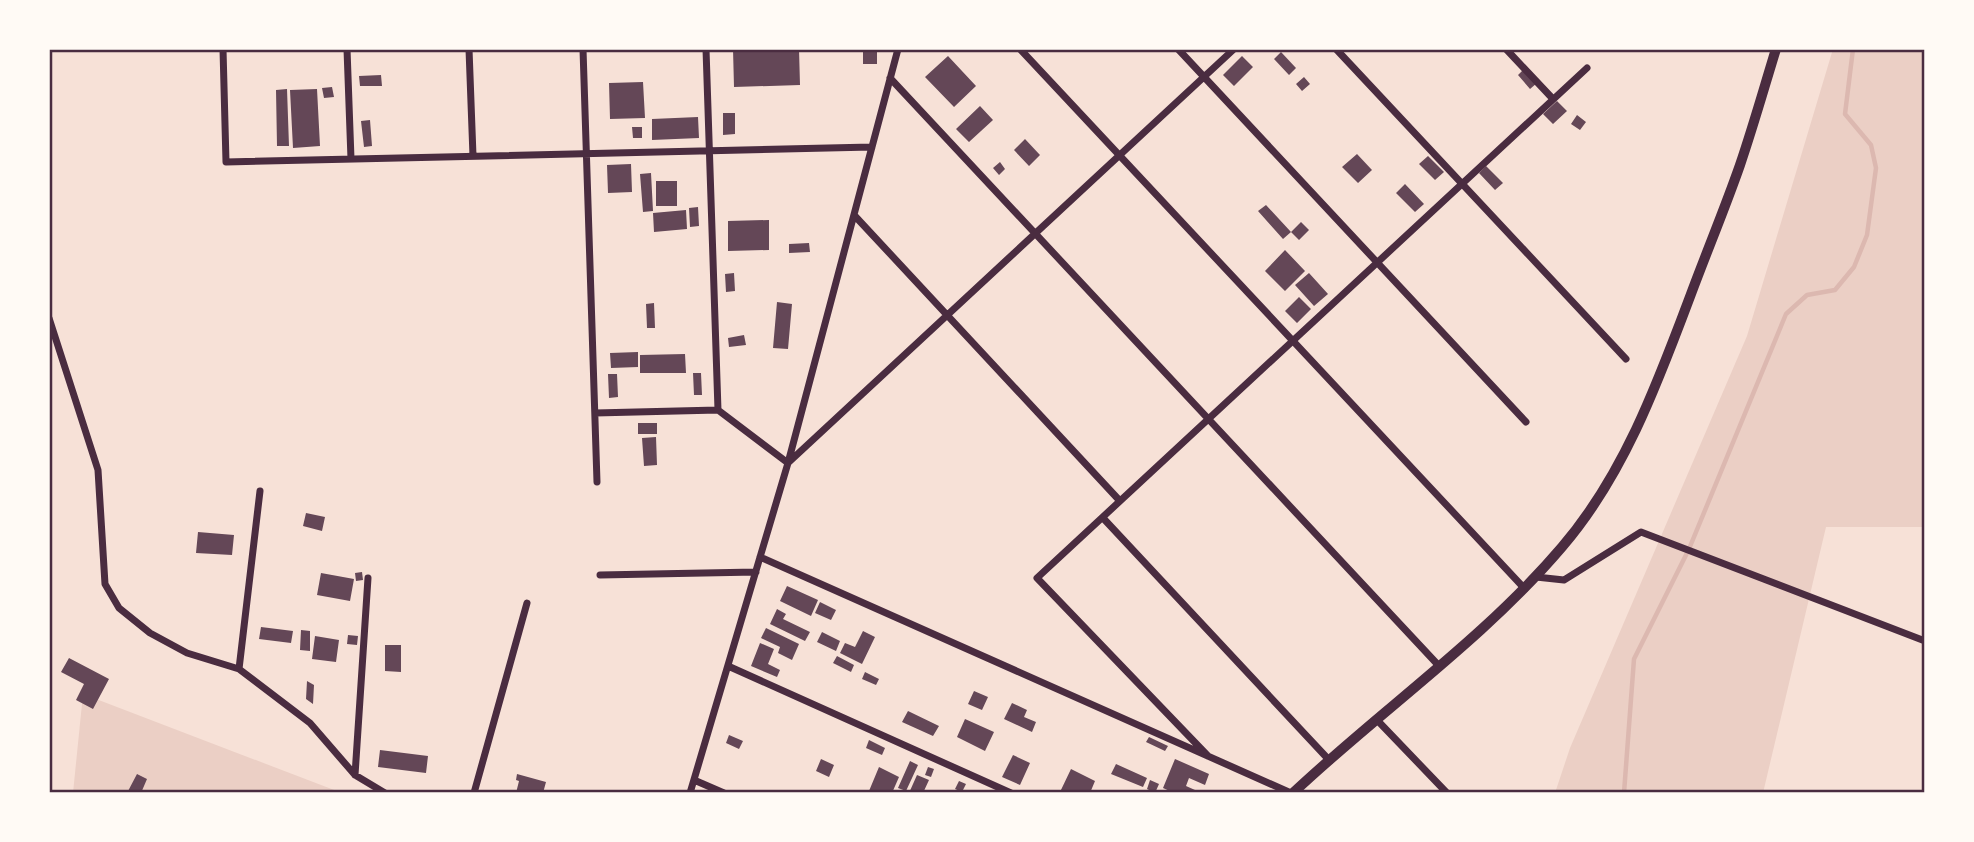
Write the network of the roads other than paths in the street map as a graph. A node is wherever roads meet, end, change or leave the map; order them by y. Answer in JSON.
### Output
{"nodes":[{"id":1,"x":223,"y":49,"type":"edge"},
{"id":2,"x":347,"y":49,"type":"edge"},
{"id":3,"x":469,"y":49,"type":"edge"},
{"id":4,"x":583,"y":49,"type":"edge"},
{"id":5,"x":706,"y":49,"type":"edge"},
{"id":6,"x":898,"y":49,"type":"edge"},
{"id":7,"x":1020,"y":49,"type":"edge"},
{"id":8,"x":1178,"y":49,"type":"edge"},
{"id":9,"x":1234,"y":49,"type":"edge"},
{"id":10,"x":1336,"y":49,"type":"edge"},
{"id":11,"x":1506,"y":49,"type":"edge"},
{"id":12,"x":1776,"y":49,"type":"edge"},
{"id":13,"x":1587,"y":68,"type":"dead end"},
{"id":14,"x":1204,"y":77,"type":"junction"},
{"id":15,"x":890,"y":78,"type":"junction"},
{"id":16,"x":1553,"y":99,"type":"junction"},
{"id":17,"x":872,"y":146,"type":"junction"},
{"id":18,"x":710,"y":150,"type":"junction"},
{"id":19,"x":587,"y":153,"type":"junction"},
{"id":20,"x":472,"y":156,"type":"junction"},
{"id":21,"x":1120,"y":156,"type":"junction"},
{"id":22,"x":351,"y":159,"type":"junction"},
{"id":23,"x":1462,"y":184,"type":"junction"},
{"id":24,"x":854,"y":215,"type":"junction"},
{"id":25,"x":1035,"y":234,"type":"junction"},
{"id":26,"x":1377,"y":263,"type":"junction"},
{"id":27,"x":947,"y":316,"type":"junction"},
{"id":28,"x":49,"y":318,"type":"edge"},
{"id":29,"x":1293,"y":341,"type":"junction"},
{"id":30,"x":1626,"y":359,"type":"dead end"},
{"id":31,"x":718,"y":410,"type":"junction"},
{"id":32,"x":595,"y":413,"type":"junction"},
{"id":33,"x":1208,"y":419,"type":"junction"},
{"id":34,"x":1526,"y":422,"type":"dead end"},
{"id":35,"x":788,"y":463,"type":"junction"},
{"id":36,"x":597,"y":482,"type":"dead end"},
{"id":37,"x":260,"y":491,"type":"dead end"},
{"id":38,"x":1120,"y":501,"type":"junction"},
{"id":39,"x":1103,"y":518,"type":"junction"},
{"id":40,"x":760,"y":557,"type":"junction"},
{"id":41,"x":756,"y":572,"type":"junction"},
{"id":42,"x":600,"y":575,"type":"dead end"},
{"id":43,"x":1536,"y":577,"type":"junction"},
{"id":44,"x":368,"y":578,"type":"dead end"},
{"id":45,"x":1525,"y":589,"type":"junction"},
{"id":46,"x":527,"y":603,"type":"dead end"},
{"id":47,"x":1925,"y":641,"type":"edge"},
{"id":48,"x":728,"y":667,"type":"junction"},
{"id":49,"x":1440,"y":667,"type":"junction"},
{"id":50,"x":239,"y":669,"type":"junction"},
{"id":51,"x":1377,"y":720,"type":"junction"},
{"id":52,"x":1208,"y":756,"type":"junction"},
{"id":53,"x":1330,"y":761,"type":"junction"},
{"id":54,"x":355,"y":775,"type":"junction"},
{"id":55,"x":694,"y":780,"type":"junction"},
{"id":56,"x":1296,"y":792,"type":"edge"},
{"id":57,"x":385,"y":793,"type":"edge"},
{"id":58,"x":474,"y":793,"type":"edge"},
{"id":59,"x":690,"y":793,"type":"edge"},
{"id":60,"x":724,"y":793,"type":"edge"},
{"id":61,"x":1011,"y":793,"type":"edge"},
{"id":62,"x":1447,"y":793,"type":"edge"}],
"edges":[{"from":1,"to":22,"type":"street"},
{"from":2,"to":22,"type":"street"},
{"from":3,"to":20,"type":"street"},
{"from":4,"to":19,"type":"street"},
{"from":5,"to":18,"type":"street"},
{"from":6,"to":15,"type":"street"},
{"from":7,"to":21,"type":"street"},
{"from":8,"to":14,"type":"street"},
{"from":9,"to":14,"type":"street"},
{"from":10,"to":23,"type":"street"},
{"from":11,"to":16,"type":"street"},
{"from":12,"to":43,"type":"main road"},
{"from":13,"to":16,"type":"street"},
{"from":14,"to":21,"type":"street"},
{"from":14,"to":26,"type":"street"},
{"from":15,"to":17,"type":"street"},
{"from":15,"to":25,"type":"street"},
{"from":16,"to":23,"type":"street"},
{"from":17,"to":18,"type":"street"},
{"from":17,"to":24,"type":"street"},
{"from":18,"to":19,"type":"street"},
{"from":18,"to":31,"type":"street"},
{"from":19,"to":20,"type":"street"},
{"from":19,"to":32,"type":"street"},
{"from":20,"to":22,"type":"street"},
{"from":21,"to":25,"type":"street"},
{"from":21,"to":29,"type":"street"},
{"from":23,"to":26,"type":"street"},
{"from":23,"to":30,"type":"street"},
{"from":24,"to":27,"type":"street"},
{"from":24,"to":35,"type":"street"},
{"from":25,"to":27,"type":"street"},
{"from":25,"to":33,"type":"street"},
{"from":26,"to":29,"type":"street"},
{"from":26,"to":34,"type":"street"},
{"from":27,"to":35,"type":"street"},
{"from":27,"to":38,"type":"street"},
{"from":28,"to":50,"type":"street"},
{"from":29,"to":33,"type":"street"},
{"from":29,"to":45,"type":"street"},
{"from":31,"to":32,"type":"street"},
{"from":31,"to":35,"type":"street"},
{"from":32,"to":36,"type":"street"},
{"from":33,"to":38,"type":"street"},
{"from":33,"to":49,"type":"street"},
{"from":35,"to":40,"type":"street"},
{"from":37,"to":50,"type":"street"},
{"from":38,"to":39,"type":"street"},
{"from":39,"to":52,"type":"street"},
{"from":39,"to":53,"type":"street"},
{"from":40,"to":41,"type":"street"},
{"from":40,"to":52,"type":"street"},
{"from":41,"to":42,"type":"street"},
{"from":41,"to":48,"type":"street"},
{"from":43,"to":45,"type":"main road"},
{"from":43,"to":47,"type":"street"},
{"from":44,"to":54,"type":"street"},
{"from":45,"to":49,"type":"main road"},
{"from":46,"to":58,"type":"street"},
{"from":48,"to":55,"type":"street"},
{"from":48,"to":61,"type":"street"},
{"from":49,"to":51,"type":"main road"},
{"from":50,"to":54,"type":"street"},
{"from":51,"to":53,"type":"main road"},
{"from":51,"to":62,"type":"street"},
{"from":52,"to":56,"type":"street"},
{"from":53,"to":56,"type":"main road"},
{"from":54,"to":57,"type":"street"},
{"from":55,"to":59,"type":"street"},
{"from":55,"to":60,"type":"street"}]}
